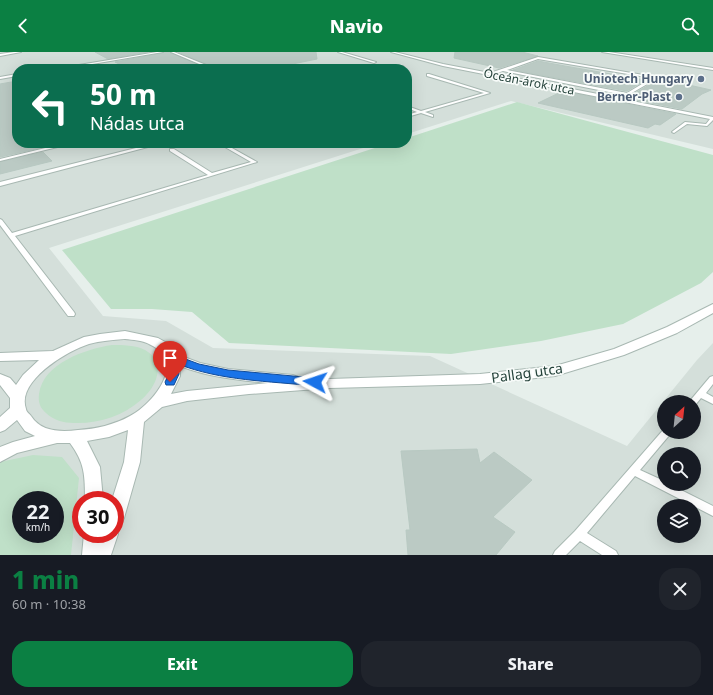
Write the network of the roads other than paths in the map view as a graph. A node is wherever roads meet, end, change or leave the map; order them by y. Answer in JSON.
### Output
{"nodes":[{"id":1,"x":20,"y":52,"type":"edge"},
{"id":2,"x":162,"y":52,"type":"edge"},
{"id":3,"x":172,"y":52,"type":"edge"},
{"id":4,"x":339,"y":52,"type":"edge"},
{"id":5,"x":392,"y":52,"type":"edge"},
{"id":6,"x":603,"y":52,"type":"edge"},
{"id":7,"x":0,"y":55,"type":"edge"},
{"id":8,"x":375,"y":62,"type":"dead end"},
{"id":9,"x":88,"y":64,"type":"edge"},
{"id":10,"x":202,"y":64,"type":"edge"},
{"id":11,"x":713,"y":69,"type":"edge"},
{"id":12,"x":501,"y":70,"type":"junction"},
{"id":13,"x":490,"y":74,"type":"junction"},
{"id":14,"x":428,"y":75,"type":"dead end"},
{"id":15,"x":12,"y":76,"type":"edge"},
{"id":16,"x":0,"y":78,"type":"edge"},
{"id":17,"x":629,"y":94,"type":"junction"},
{"id":18,"x":620,"y":99,"type":"junction"},
{"id":19,"x":412,"y":109,"type":"edge"},
{"id":20,"x":421,"y":112,"type":"junction"},
{"id":21,"x":412,"y":115,"type":"edge"},
{"id":22,"x":432,"y":116,"type":"dead end"},
{"id":23,"x":713,"y":118,"type":"edge"},
{"id":24,"x":674,"y":132,"type":"dead end"},
{"id":25,"x":51,"y":148,"type":"edge"},
{"id":26,"x":141,"y":148,"type":"edge"},
{"id":27,"x":229,"y":148,"type":"edge"},
{"id":28,"x":172,"y":150,"type":"dead end"},
{"id":29,"x":0,"y":160,"type":"edge"},
{"id":30,"x":212,"y":175,"type":"junction"},
{"id":31,"x":0,"y":184,"type":"edge"},
{"id":32,"x":0,"y":221,"type":"edge"},
{"id":33,"x":11,"y":235,"type":"junction"},
{"id":34,"x":713,"y":308,"type":"edge"},
{"id":35,"x":71,"y":314,"type":"dead end"},
{"id":36,"x":54,"y":355,"type":"junction"},
{"id":37,"x":0,"y":357,"type":"edge"},
{"id":38,"x":172,"y":357,"type":"junction"},
{"id":39,"x":0,"y":379,"type":"edge"},
{"id":40,"x":713,"y":379,"type":"edge"},
{"id":41,"x":330,"y":383,"type":"junction"},
{"id":42,"x":700,"y":394,"type":"joint"},
{"id":43,"x":713,"y":401,"type":"edge"},
{"id":44,"x":159,"y":402,"type":"junction"},
{"id":45,"x":18,"y":404,"type":"junction"},
{"id":46,"x":137,"y":419,"type":"junction"},
{"id":47,"x":0,"y":426,"type":"edge"},
{"id":48,"x":56,"y":437,"type":"junction"},
{"id":49,"x":76,"y":438,"type":"junction"},
{"id":50,"x":661,"y":439,"type":"edge"},
{"id":51,"x":0,"y":455,"type":"edge"},
{"id":52,"x":634,"y":471,"type":"junction"},
{"id":53,"x":94,"y":491,"type":"edge"},
{"id":54,"x":123,"y":491,"type":"edge"},
{"id":55,"x":713,"y":511,"type":"edge"},
{"id":56,"x":579,"y":534,"type":"junction"},
{"id":57,"x":93,"y":543,"type":"edge"},
{"id":58,"x":106,"y":543,"type":"edge"},
{"id":59,"x":92,"y":555,"type":"edge"},
{"id":60,"x":101,"y":555,"type":"edge"},
{"id":61,"x":558,"y":555,"type":"edge"},
{"id":62,"x":612,"y":555,"type":"edge"}],
"edges":[{"from":1,"to":7,"type":"lane"},
{"from":2,"to":9,"type":"lane"},
{"from":3,"to":10,"type":"lane"},
{"from":4,"to":8,"type":"lane"},
{"from":5,"to":13,"type":"lane","name":"Óceán-árok utca"},
{"from":6,"to":11,"type":"lane"},
{"from":12,"to":13,"type":"lane"},
{"from":12,"to":17,"type":"lane"},
{"from":12,"to":17,"type":"lane"},
{"from":13,"to":18,"type":"lane","name":"Óceán-árok utca"},
{"from":14,"to":20,"type":"lane"},
{"from":15,"to":16,"type":"lane"},
{"from":17,"to":18,"type":"lane"},
{"from":18,"to":23,"type":"lane","name":"Óceán-árok utca"},
{"from":19,"to":20,"type":"lane"},
{"from":20,"to":21,"type":"lane"},
{"from":20,"to":22,"type":"lane"},
{"from":23,"to":24,"type":"lane"},
{"from":25,"to":29,"type":"lane"},
{"from":26,"to":31,"type":"lane"},
{"from":27,"to":30,"type":"lane"},
{"from":28,"to":30,"type":"lane"},
{"from":30,"to":33,"type":"lane"},
{"from":32,"to":33,"type":"lane"},
{"from":33,"to":35,"type":"lane"},
{"from":34,"to":41,"type":"street","name":"Pallag utca"},
{"from":36,"to":37,"type":"street"},
{"from":36,"to":38,"type":"street"},
{"from":36,"to":45,"type":"street"},
{"from":38,"to":41,"type":"street"},
{"from":38,"to":44,"type":"street"},
{"from":39,"to":45,"type":"street"},
{"from":40,"to":42,"type":"lane"},
{"from":41,"to":44,"type":"street"},
{"from":42,"to":43,"type":"lane"},
{"from":44,"to":46,"type":"street"},
{"from":45,"to":47,"type":"street"},
{"from":45,"to":48,"type":"street"},
{"from":46,"to":49,"type":"street"},
{"from":46,"to":54,"type":"street"},
{"from":48,"to":49,"type":"street"},
{"from":48,"to":51,"type":"street"},
{"from":49,"to":53,"type":"street"},
{"from":50,"to":52,"type":"lane"},
{"from":52,"to":55,"type":"lane"},
{"from":52,"to":56,"type":"lane"},
{"from":56,"to":61,"type":"lane"},
{"from":56,"to":62,"type":"lane"},
{"from":57,"to":59,"type":"street"},
{"from":58,"to":60,"type":"street"}]}
